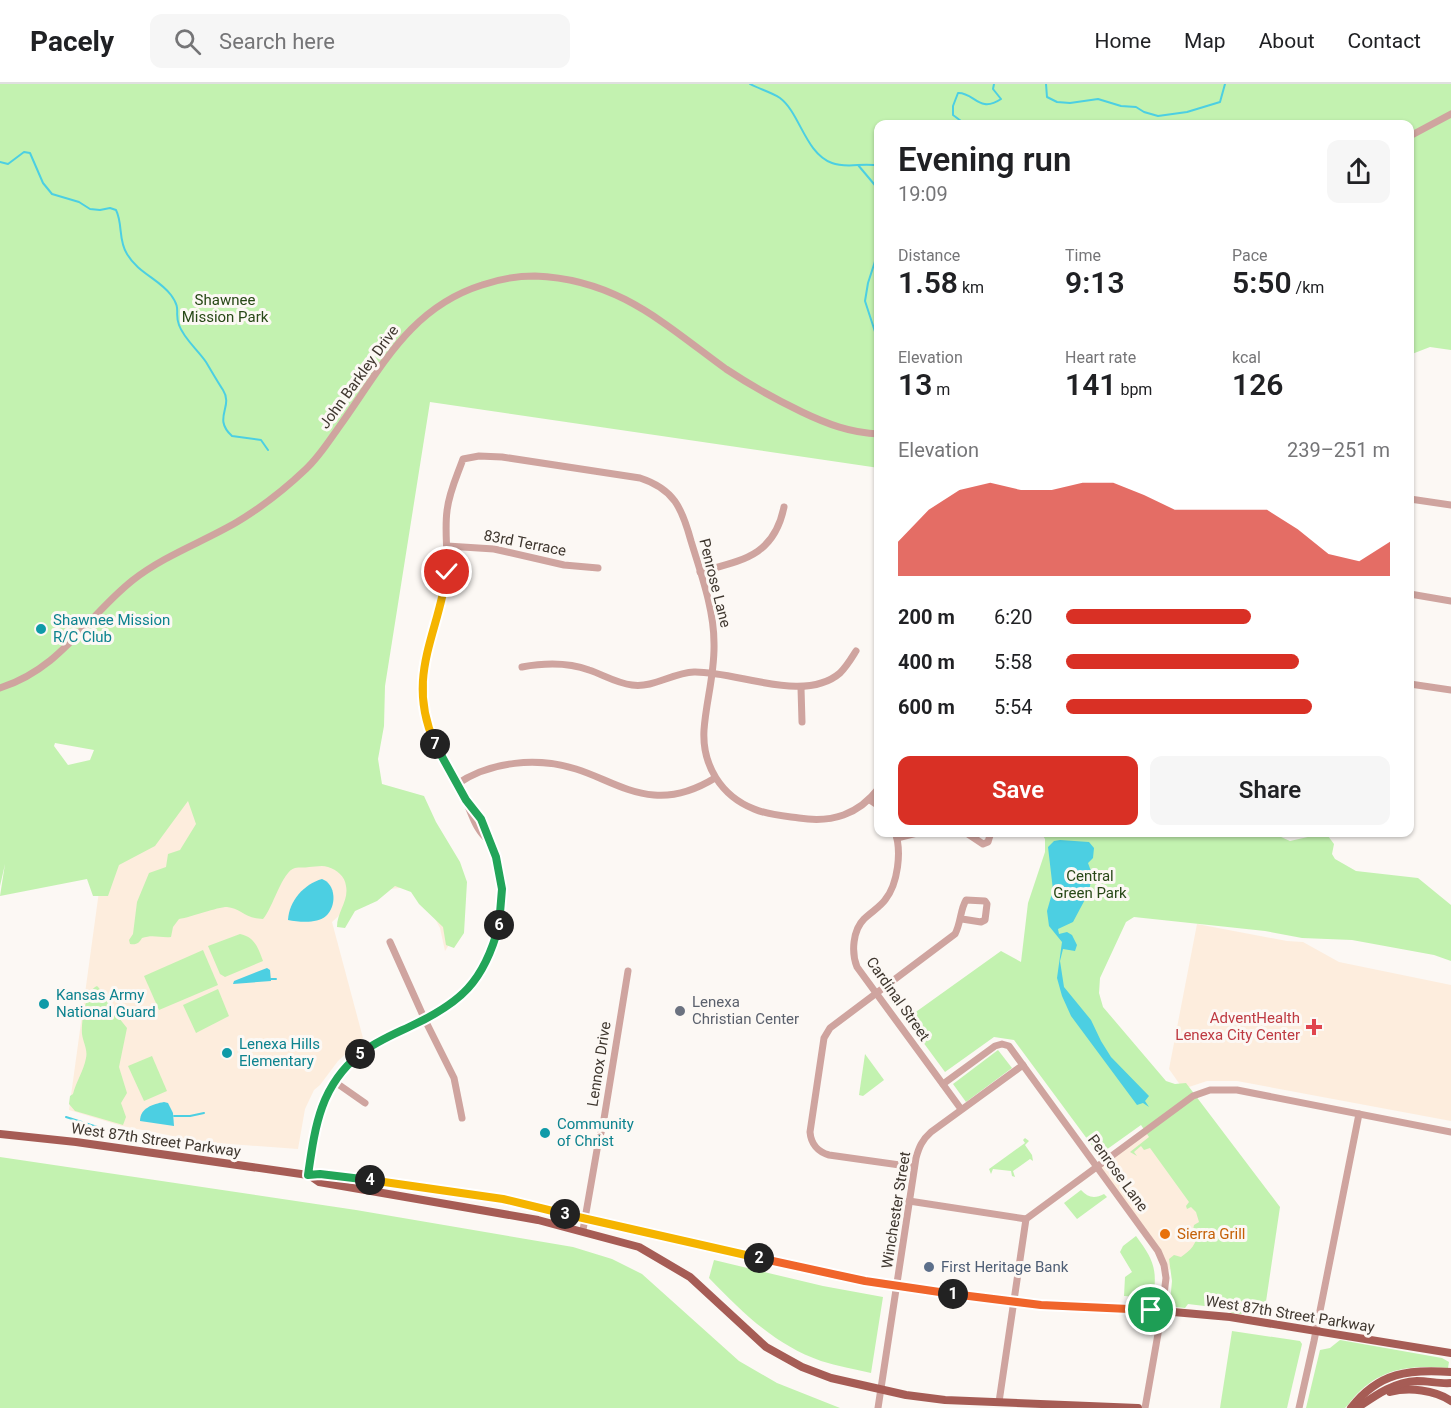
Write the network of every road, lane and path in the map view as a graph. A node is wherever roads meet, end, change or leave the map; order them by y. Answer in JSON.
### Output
{"nodes":[{"id":1,"x":1451,"y":114,"type":"edge"},
{"id":2,"x":1414,"y":134,"type":"edge"},
{"id":3,"x":874,"y":433,"type":"edge"},
{"id":4,"x":1414,"y":500,"type":"edge"},
{"id":5,"x":1451,"y":505,"type":"edge"},
{"id":6,"x":784,"y":507,"type":"dead end"},
{"id":7,"x":447,"y":546,"type":"junction"},
{"id":8,"x":598,"y":568,"type":"dead end"},
{"id":9,"x":700,"y":572,"type":"junction"},
{"id":10,"x":1414,"y":595,"type":"edge"},
{"id":11,"x":1451,"y":601,"type":"edge"},
{"id":12,"x":856,"y":651,"type":"dead end"},
{"id":13,"x":522,"y":667,"type":"dead end"},
{"id":14,"x":712,"y":674,"type":"junction"},
{"id":15,"x":1414,"y":685,"type":"edge"},
{"id":16,"x":0,"y":688,"type":"edge"},
{"id":17,"x":801,"y":688,"type":"junction"},
{"id":18,"x":1451,"y":690,"type":"edge"},
{"id":19,"x":802,"y":722,"type":"dead end"},
{"id":20,"x":715,"y":778,"type":"junction"},
{"id":21,"x":457,"y":784,"type":"junction"},
{"id":22,"x":874,"y":795,"type":"edge"},
{"id":23,"x":870,"y":800,"type":"junction"},
{"id":24,"x":874,"y":803,"type":"edge"},
{"id":25,"x":896,"y":837,"type":"edge"},
{"id":26,"x":972,"y":837,"type":"edge"},
{"id":27,"x":990,"y":837,"type":"edge"},
{"id":28,"x":962,"y":919,"type":"dead end"},
{"id":29,"x":390,"y":942,"type":"dead end"},
{"id":30,"x":628,"y":971,"type":"dead end"},
{"id":31,"x":876,"y":993,"type":"junction"},
{"id":32,"x":425,"y":1020,"type":"junction"},
{"id":33,"x":1023,"y":1065,"type":"junction"},
{"id":34,"x":335,"y":1082,"type":"junction"},
{"id":35,"x":943,"y":1084,"type":"junction"},
{"id":36,"x":365,"y":1103,"type":"dead end"},
{"id":37,"x":961,"y":1109,"type":"junction"},
{"id":38,"x":1359,"y":1114,"type":"junction"},
{"id":39,"x":462,"y":1118,"type":"dead end"},
{"id":40,"x":1451,"y":1132,"type":"edge"},
{"id":41,"x":0,"y":1134,"type":"edge"},
{"id":42,"x":914,"y":1167,"type":"junction"},
{"id":43,"x":1097,"y":1167,"type":"junction"},
{"id":44,"x":308,"y":1175,"type":"junction"},
{"id":45,"x":909,"y":1201,"type":"junction"},
{"id":46,"x":585,"y":1218,"type":"junction"},
{"id":47,"x":1026,"y":1220,"type":"junction"},
{"id":48,"x":583,"y":1230,"type":"junction"},
{"id":49,"x":897,"y":1286,"type":"junction"},
{"id":50,"x":1014,"y":1303,"type":"junction"},
{"id":51,"x":1162,"y":1311,"type":"junction"},
{"id":52,"x":1317,"y":1330,"type":"junction"},
{"id":53,"x":1451,"y":1353,"type":"edge"},
{"id":54,"x":1451,"y":1372,"type":"edge"},
{"id":55,"x":1451,"y":1383,"type":"edge"},
{"id":56,"x":881,"y":1389,"type":"junction"},
{"id":57,"x":1451,"y":1401,"type":"edge"},
{"id":58,"x":999,"y":1402,"type":"junction"},
{"id":59,"x":878,"y":1408,"type":"edge"},
{"id":60,"x":1138,"y":1408,"type":"edge"},
{"id":61,"x":1145,"y":1408,"type":"edge"},
{"id":62,"x":1299,"y":1408,"type":"edge"},
{"id":63,"x":1351,"y":1408,"type":"edge"},
{"id":64,"x":1359,"y":1408,"type":"edge"}],
"edges":[{"from":1,"to":2,"type":"street"},
{"from":3,"to":16,"type":"street","name":"John Barkley Drive"},
{"from":4,"to":5,"type":"street"},
{"from":6,"to":9,"type":"street"},
{"from":7,"to":8,"type":"street","name":"83rd Terrace"},
{"from":7,"to":9,"type":"street","name":"Penrose Lane"},
{"from":7,"to":21,"type":"street"},
{"from":9,"to":14,"type":"street","name":"Penrose Lane"},
{"from":10,"to":11,"type":"street"},
{"from":12,"to":17,"type":"street"},
{"from":13,"to":14,"type":"street"},
{"from":14,"to":17,"type":"street"},
{"from":14,"to":20,"type":"street","name":"Penrose Lane"},
{"from":15,"to":18,"type":"street"},
{"from":17,"to":19,"type":"street"},
{"from":20,"to":21,"type":"street"},
{"from":20,"to":23,"type":"street","name":"Penrose Lane"},
{"from":21,"to":32,"type":"street"},
{"from":22,"to":23,"type":"street","name":"Penrose Lane"},
{"from":23,"to":24,"type":"street"},
{"from":25,"to":31,"type":"street","name":"Cardinal Street"},
{"from":26,"to":27,"type":"street"},
{"from":28,"to":31,"type":"street"},
{"from":29,"to":32,"type":"street"},
{"from":30,"to":46,"type":"street","name":"Lennox Drive"},
{"from":31,"to":35,"type":"street","name":"Cardinal Street"},
{"from":31,"to":42,"type":"street"},
{"from":32,"to":34,"type":"street"},
{"from":32,"to":39,"type":"street"},
{"from":33,"to":35,"type":"street","name":"Penrose Lane"},
{"from":33,"to":37,"type":"street","name":"Winchester Street"},
{"from":33,"to":43,"type":"street","name":"Penrose Lane"},
{"from":34,"to":36,"type":"street"},
{"from":34,"to":44,"type":"street"},
{"from":35,"to":37,"type":"street","name":"Cardinal Street"},
{"from":37,"to":42,"type":"street","name":"Winchester Street"},
{"from":38,"to":40,"type":"street"},
{"from":38,"to":43,"type":"street"},
{"from":38,"to":52,"type":"street"},
{"from":41,"to":44,"type":"main road","name":"West 87th Street Parkway"},
{"from":42,"to":45,"type":"street","name":"Winchester Street"},
{"from":43,"to":47,"type":"street"},
{"from":43,"to":51,"type":"street","name":"Penrose Lane"},
{"from":44,"to":46,"type":"main road","name":"West 87th Street Parkway"},
{"from":44,"to":48,"type":"main road","name":"West 87th Street Parkway"},
{"from":45,"to":47,"type":"street"},
{"from":45,"to":49,"type":"street","name":"Winchester Street"},
{"from":46,"to":48,"type":"street","name":"Lennox Drive"},
{"from":46,"to":49,"type":"main road","name":"West 87th Street Parkway"},
{"from":47,"to":50,"type":"street"},
{"from":48,"to":56,"type":"main road","name":"West 87th Street Parkway"},
{"from":49,"to":50,"type":"main road","name":"West 87th Street Parkway"},
{"from":49,"to":56,"type":"street","name":"Winchester Street"},
{"from":50,"to":51,"type":"main road","name":"West 87th Street Parkway"},
{"from":50,"to":58,"type":"street"},
{"from":51,"to":52,"type":"main road","name":"West 87th Street Parkway"},
{"from":51,"to":61,"type":"street","name":"Penrose Lane"},
{"from":52,"to":53,"type":"main road","name":"West 87th Street Parkway"},
{"from":52,"to":62,"type":"street"},
{"from":54,"to":63,"type":"main road"},
{"from":55,"to":64,"type":"main road"},
{"from":56,"to":58,"type":"main road","name":"West 87th Street Parkway"},
{"from":56,"to":59,"type":"street","name":"Winchester Street"},
{"from":57,"to":64,"type":"main road"},
{"from":58,"to":60,"type":"main road","name":"West 87th Street Parkway"}]}
